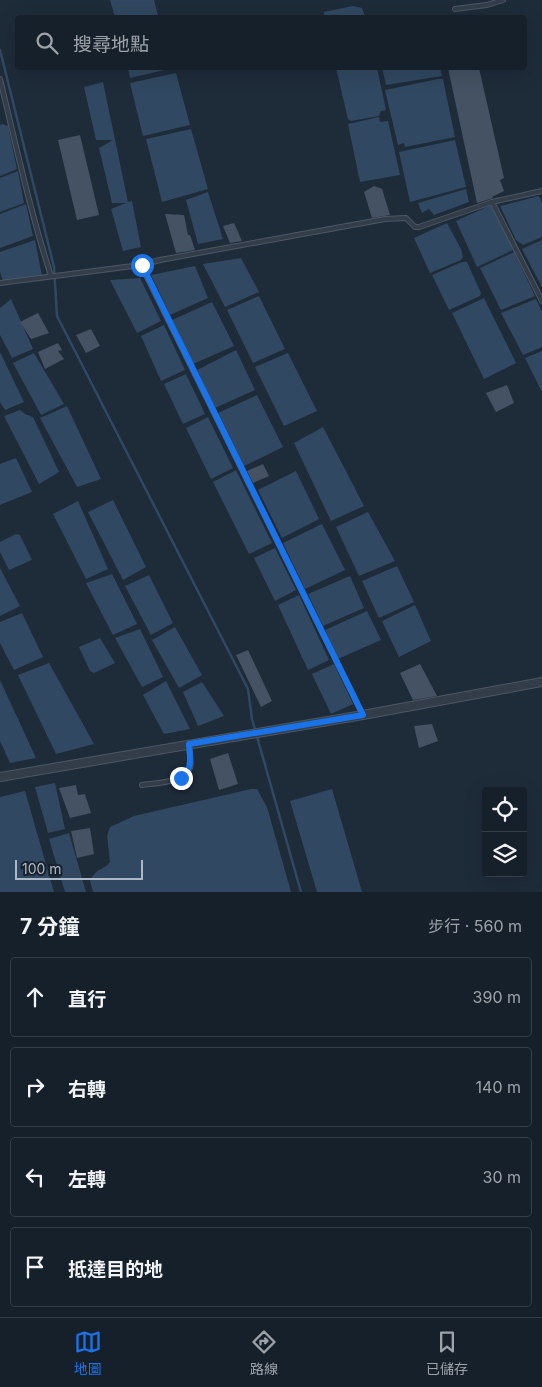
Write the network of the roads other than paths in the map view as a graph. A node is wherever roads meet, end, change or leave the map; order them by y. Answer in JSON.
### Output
{"nodes":[{"id":1,"x":503,"y":0,"type":"edge"},
{"id":2,"x":455,"y":9,"type":"dead end"},
{"id":3,"x":0,"y":79,"type":"edge"},
{"id":4,"x":542,"y":191,"type":"edge"},
{"id":5,"x":492,"y":202,"type":"junction"},
{"id":6,"x":142,"y":265,"type":"junction"},
{"id":7,"x":51,"y":276,"type":"junction"},
{"id":8,"x":0,"y":284,"type":"edge"},
{"id":9,"x":542,"y":301,"type":"edge"},
{"id":10,"x":542,"y":682,"type":"edge"},
{"id":11,"x":363,"y":715,"type":"junction"},
{"id":12,"x":189,"y":744,"type":"junction"},
{"id":13,"x":0,"y":776,"type":"edge"},
{"id":14,"x":142,"y":785,"type":"dead end"}],
"edges":[{"from":1,"to":2,"type":"lane"},
{"from":3,"to":7,"type":"lane"},
{"from":4,"to":5,"type":"lane"},
{"from":5,"to":6,"type":"lane"},
{"from":5,"to":9,"type":"lane"},
{"from":6,"to":7,"type":"lane"},
{"from":6,"to":11,"type":"lane"},
{"from":7,"to":8,"type":"lane"},
{"from":10,"to":11,"type":"street"},
{"from":11,"to":12,"type":"street"},
{"from":12,"to":13,"type":"street"},
{"from":12,"to":14,"type":"lane"}]}
